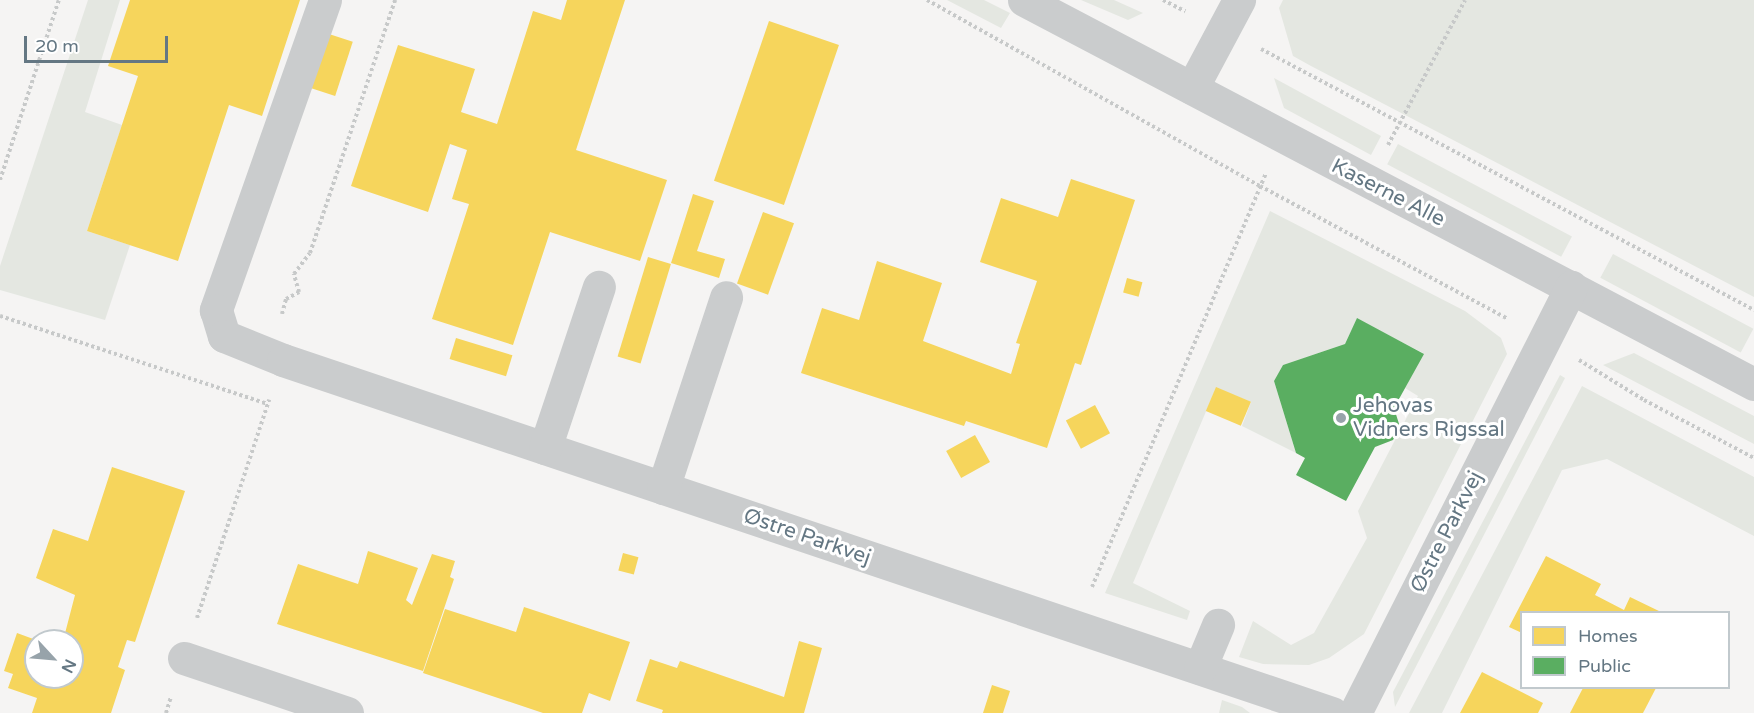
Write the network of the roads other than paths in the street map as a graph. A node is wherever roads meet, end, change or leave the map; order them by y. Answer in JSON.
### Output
{"nodes":[{"id":1,"x":325,"y":0,"type":"edge"},
{"id":2,"x":1024,"y":0,"type":"edge"},
{"id":3,"x":1239,"y":0,"type":"edge"},
{"id":4,"x":1192,"y":87,"type":"junction"},
{"id":5,"x":1571,"y":286,"type":"junction"},
{"id":6,"x":599,"y":287,"type":"dead end"},
{"id":7,"x":726,"y":297,"type":"dead end"},
{"id":8,"x":1754,"y":384,"type":"edge"},
{"id":9,"x":545,"y":448,"type":"junction"},
{"id":10,"x":663,"y":488,"type":"junction"},
{"id":11,"x":1218,"y":625,"type":"dead end"},
{"id":12,"x":184,"y":658,"type":"road end"},
{"id":13,"x":1200,"y":668,"type":"junction"},
{"id":14,"x":347,"y":713,"type":"edge"},
{"id":15,"x":1332,"y":713,"type":"edge"},
{"id":16,"x":1355,"y":713,"type":"edge"}],
"edges":[{"from":1,"to":9,"type":"street","name":"Østre Parkvej"},
{"from":2,"to":4,"type":"street","name":"Kaserne Alle"},
{"from":3,"to":4,"type":"street"},
{"from":4,"to":5,"type":"street","name":"Kaserne Alle"},
{"from":5,"to":8,"type":"street","name":"Kaserne Alle"},
{"from":5,"to":16,"type":"street","name":"Østre Parkvej"},
{"from":6,"to":9,"type":"street"},
{"from":7,"to":10,"type":"street"},
{"from":9,"to":10,"type":"street","name":"Østre Parkvej"},
{"from":10,"to":13,"type":"street","name":"Østre Parkvej"},
{"from":11,"to":13,"type":"street"},
{"from":12,"to":14,"type":"street"},
{"from":13,"to":15,"type":"street","name":"Østre Parkvej"}]}
